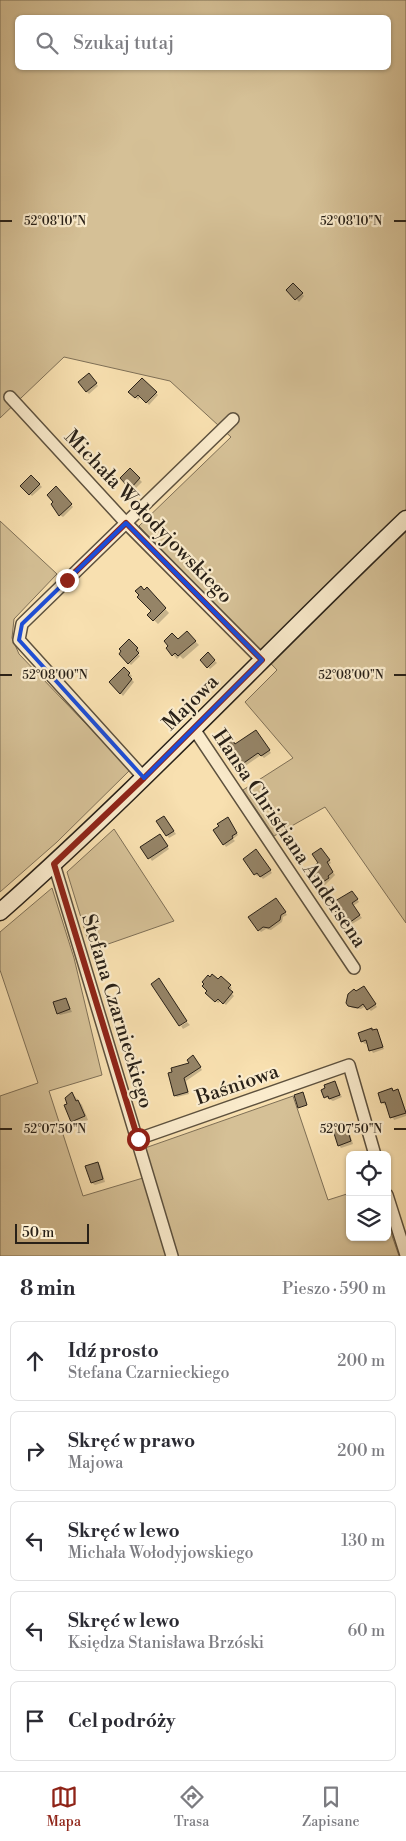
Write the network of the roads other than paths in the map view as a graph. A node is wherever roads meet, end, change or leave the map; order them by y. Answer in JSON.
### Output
{"nodes":[{"id":1,"x":10,"y":397,"type":"dead end"},
{"id":2,"x":233,"y":419,"type":"dead end"},
{"id":3,"x":406,"y":520,"type":"edge"},
{"id":4,"x":126,"y":523,"type":"junction"},
{"id":5,"x":262,"y":660,"type":"junction"},
{"id":6,"x":194,"y":729,"type":"junction"},
{"id":7,"x":144,"y":778,"type":"junction"},
{"id":8,"x":54,"y":864,"type":"junction"},
{"id":9,"x":0,"y":912,"type":"edge"},
{"id":10,"x":354,"y":968,"type":"dead end"},
{"id":11,"x":138,"y":1139,"type":"junction"},
{"id":12,"x":374,"y":1151,"type":"edge"},
{"id":13,"x":387,"y":1196,"type":"edge"},
{"id":14,"x":403,"y":1240,"type":"edge"},
{"id":15,"x":406,"y":1255,"type":"edge"},
{"id":16,"x":172,"y":1256,"type":"edge"}],
"edges":[{"from":1,"to":4,"type":"street","name":"Michała Wołodyjowskiego"},
{"from":2,"to":4,"type":"street"},
{"from":3,"to":5,"type":"street","name":"Majowa"},
{"from":4,"to":5,"type":"street","name":"Michała Wołodyjowskiego"},
{"from":4,"to":7,"type":"street"},
{"from":5,"to":6,"type":"street","name":"Majowa"},
{"from":6,"to":7,"type":"street","name":"Majowa"},
{"from":6,"to":10,"type":"street","name":"Hansa Christiana Andersena"},
{"from":7,"to":8,"type":"street","name":"Majowa"},
{"from":8,"to":9,"type":"street","name":"Majowa"},
{"from":8,"to":11,"type":"street","name":"Stefana Czarnieckiego"},
{"from":11,"to":12,"type":"street","name":"Baśniowa"},
{"from":11,"to":16,"type":"street","name":"Stefana Czarnieckiego"},
{"from":13,"to":14,"type":"street"},
{"from":14,"to":15,"type":"street"}]}
